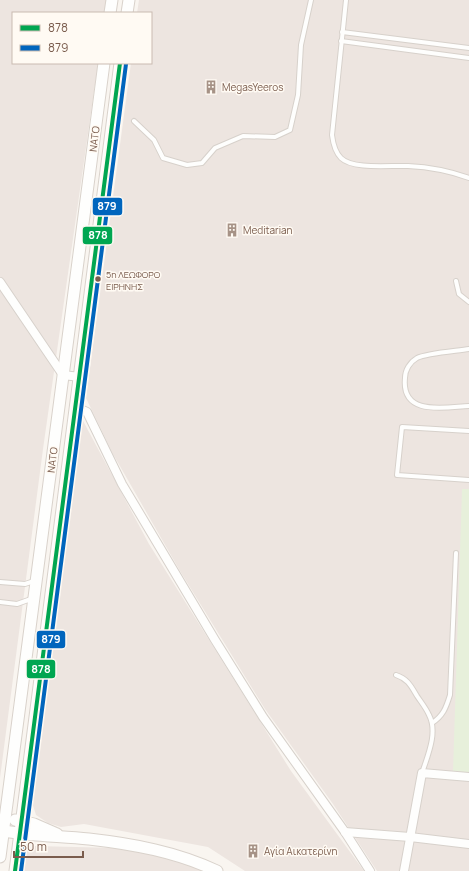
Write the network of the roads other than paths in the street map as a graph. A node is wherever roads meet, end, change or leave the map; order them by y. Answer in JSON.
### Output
{"nodes":[{"id":1,"x":112,"y":0,"type":"edge"},
{"id":2,"x":129,"y":0,"type":"edge"},
{"id":3,"x":311,"y":0,"type":"edge"},
{"id":4,"x":346,"y":0,"type":"edge"},
{"id":5,"x":110,"y":12,"type":"edge"},
{"id":6,"x":127,"y":12,"type":"edge"},
{"id":7,"x":342,"y":32,"type":"junction"},
{"id":8,"x":341,"y":41,"type":"junction"},
{"id":9,"x":469,"y":48,"type":"edge"},
{"id":10,"x":469,"y":58,"type":"edge"},
{"id":11,"x":104,"y":64,"type":"edge"},
{"id":12,"x":120,"y":64,"type":"edge"},
{"id":13,"x":134,"y":121,"type":"dead end"},
{"id":14,"x":469,"y":178,"type":"edge"},
{"id":15,"x":456,"y":281,"type":"dead end"},
{"id":16,"x":0,"y":282,"type":"edge"},
{"id":17,"x":469,"y":302,"type":"edge"},
{"id":18,"x":469,"y":349,"type":"edge"},
{"id":19,"x":63,"y":375,"type":"junction"},
{"id":20,"x":80,"y":377,"type":"junction"},
{"id":21,"x":76,"y":406,"type":"junction"},
{"id":22,"x":469,"y":406,"type":"edge"},
{"id":23,"x":469,"y":431,"type":"edge"},
{"id":24,"x":469,"y":480,"type":"edge"},
{"id":25,"x":456,"y":553,"type":"dead end"},
{"id":26,"x":36,"y":580,"type":"junction"},
{"id":27,"x":0,"y":582,"type":"edge"},
{"id":28,"x":34,"y":596,"type":"junction"},
{"id":29,"x":0,"y":602,"type":"edge"},
{"id":30,"x":396,"y":675,"type":"dead end"},
{"id":31,"x":432,"y":723,"type":"junction"},
{"id":32,"x":422,"y":773,"type":"junction"},
{"id":33,"x":11,"y":776,"type":"junction"},
{"id":34,"x":469,"y":777,"type":"edge"},
{"id":35,"x":0,"y":795,"type":"edge"},
{"id":36,"x":3,"y":818,"type":"edge"},
{"id":37,"x":22,"y":821,"type":"junction"},
{"id":38,"x":2,"y":830,"type":"edge"},
{"id":39,"x":345,"y":832,"type":"junction"},
{"id":40,"x":20,"y":834,"type":"junction"},
{"id":41,"x":63,"y":836,"type":"junction"},
{"id":42,"x":410,"y":837,"type":"junction"},
{"id":43,"x":469,"y":844,"type":"edge"},
{"id":44,"x":0,"y":857,"type":"edge"},
{"id":45,"x":15,"y":871,"type":"edge"},
{"id":46,"x":217,"y":871,"type":"edge"},
{"id":47,"x":370,"y":871,"type":"edge"},
{"id":48,"x":404,"y":871,"type":"edge"}],
"edges":[{"from":1,"to":5,"type":"main road"},
{"from":2,"to":6,"type":"main road"},
{"from":3,"to":13,"type":"lane"},
{"from":4,"to":7,"type":"lane"},
{"from":7,"to":8,"type":"lane"},
{"from":7,"to":9,"type":"lane"},
{"from":8,"to":10,"type":"lane"},
{"from":8,"to":14,"type":"lane"},
{"from":11,"to":19,"type":"main road","name":"ΝΑΤΟ"},
{"from":12,"to":20,"type":"main road","name":"ΝΑΤΟ"},
{"from":15,"to":17,"type":"lane"},
{"from":16,"to":19,"type":"street"},
{"from":18,"to":22,"type":"lane"},
{"from":19,"to":20,"type":"street"},
{"from":19,"to":26,"type":"main road","name":"ΝΑΤΟ"},
{"from":20,"to":21,"type":"main road","name":"ΝΑΤΟ"},
{"from":21,"to":37,"type":"main road","name":"ΝΑΤΟ"},
{"from":21,"to":39,"type":"street"},
{"from":23,"to":24,"type":"lane"},
{"from":25,"to":31,"type":"lane"},
{"from":26,"to":27,"type":"lane"},
{"from":26,"to":28,"type":"main road","name":"ΝΑΤΟ"},
{"from":28,"to":29,"type":"lane"},
{"from":28,"to":33,"type":"main road","name":"ΝΑΤΟ"},
{"from":30,"to":31,"type":"lane"},
{"from":31,"to":32,"type":"lane"},
{"from":32,"to":34,"type":"street"},
{"from":32,"to":42,"type":"street"},
{"from":33,"to":35,"type":"main road"},
{"from":33,"to":36,"type":"main road","name":"ΝΑΤΟ"},
{"from":36,"to":37,"type":"main road"},
{"from":36,"to":38,"type":"main road","name":"ΝΑΤΟ"},
{"from":37,"to":40,"type":"main road","name":"ΝΑΤΟ"},
{"from":37,"to":41,"type":"main road"},
{"from":38,"to":40,"type":"main road"},
{"from":38,"to":44,"type":"main road","name":"ΝΑΤΟ"},
{"from":39,"to":42,"type":"street"},
{"from":39,"to":47,"type":"street"},
{"from":40,"to":41,"type":"main road"},
{"from":40,"to":45,"type":"main road","name":"ΝΑΤΟ"},
{"from":41,"to":46,"type":"main road"},
{"from":42,"to":43,"type":"street"},
{"from":42,"to":48,"type":"street"}]}
